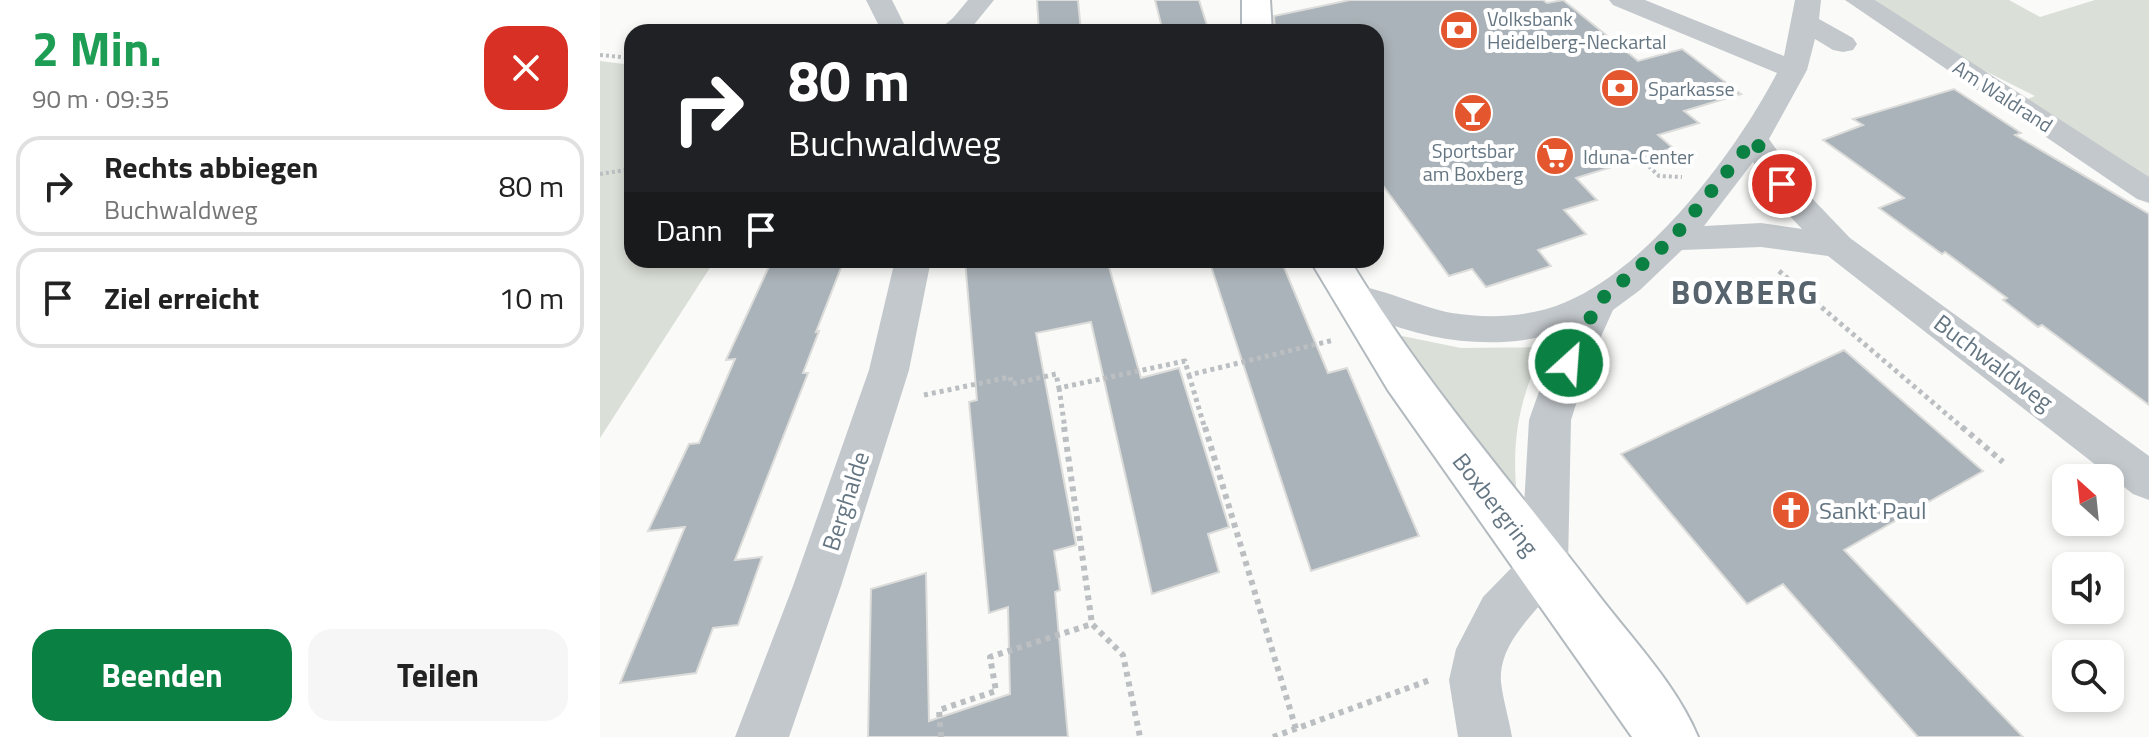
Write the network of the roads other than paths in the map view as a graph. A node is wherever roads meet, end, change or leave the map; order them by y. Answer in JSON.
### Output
{"nodes":[{"id":1,"x":879,"y":0,"type":"edge"},
{"id":2,"x":981,"y":0,"type":"edge"},
{"id":3,"x":1256,"y":0,"type":"edge"},
{"id":4,"x":1622,"y":0,"type":"edge"},
{"id":5,"x":1858,"y":0,"type":"edge"},
{"id":6,"x":1807,"y":11,"type":"edge"},
{"id":7,"x":891,"y":24,"type":"edge"},
{"id":8,"x":962,"y":24,"type":"edge"},
{"id":9,"x":1257,"y":24,"type":"edge"},
{"id":10,"x":1843,"y":44,"type":"dead end"},
{"id":11,"x":1793,"y":70,"type":"junction"},
{"id":12,"x":1754,"y":139,"type":"junction"},
{"id":13,"x":2149,"y":192,"type":"edge"},
{"id":14,"x":1672,"y":239,"type":"junction"},
{"id":15,"x":1838,"y":246,"type":"junction"},
{"id":16,"x":912,"y":268,"type":"edge"},
{"id":17,"x":1350,"y":295,"type":"edge"},
{"id":18,"x":1598,"y":302,"type":"junction"},
{"id":19,"x":2149,"y":481,"type":"edge"},
{"id":20,"x":1544,"y":566,"type":"junction"},
{"id":21,"x":762,"y":737,"type":"edge"},
{"id":22,"x":1485,"y":737,"type":"edge"},
{"id":23,"x":1668,"y":737,"type":"edge"}],
"edges":[{"from":1,"to":7,"type":"street"},
{"from":2,"to":8,"type":"street"},
{"from":3,"to":9,"type":"street"},
{"from":4,"to":11,"type":"street"},
{"from":5,"to":13,"type":"street","name":"Am Waldrand"},
{"from":6,"to":10,"type":"street"},
{"from":6,"to":11,"type":"street","name":"Boxbergring"},
{"from":11,"to":12,"type":"street","name":"Boxbergring"},
{"from":12,"to":14,"type":"street","name":"Boxbergring"},
{"from":12,"to":15,"type":"street","name":"Buchwaldweg"},
{"from":14,"to":15,"type":"street","name":"Buchwaldweg"},
{"from":14,"to":18,"type":"street","name":"Boxbergring"},
{"from":15,"to":19,"type":"street","name":"Buchwaldweg"},
{"from":16,"to":21,"type":"street","name":"Berghalde"},
{"from":17,"to":18,"type":"street","name":"Boxbergring"},
{"from":17,"to":20,"type":"street","name":"Boxbergring"},
{"from":18,"to":20,"type":"street","name":"Boxbergring"},
{"from":20,"to":22,"type":"street"},
{"from":20,"to":23,"type":"street"}]}
